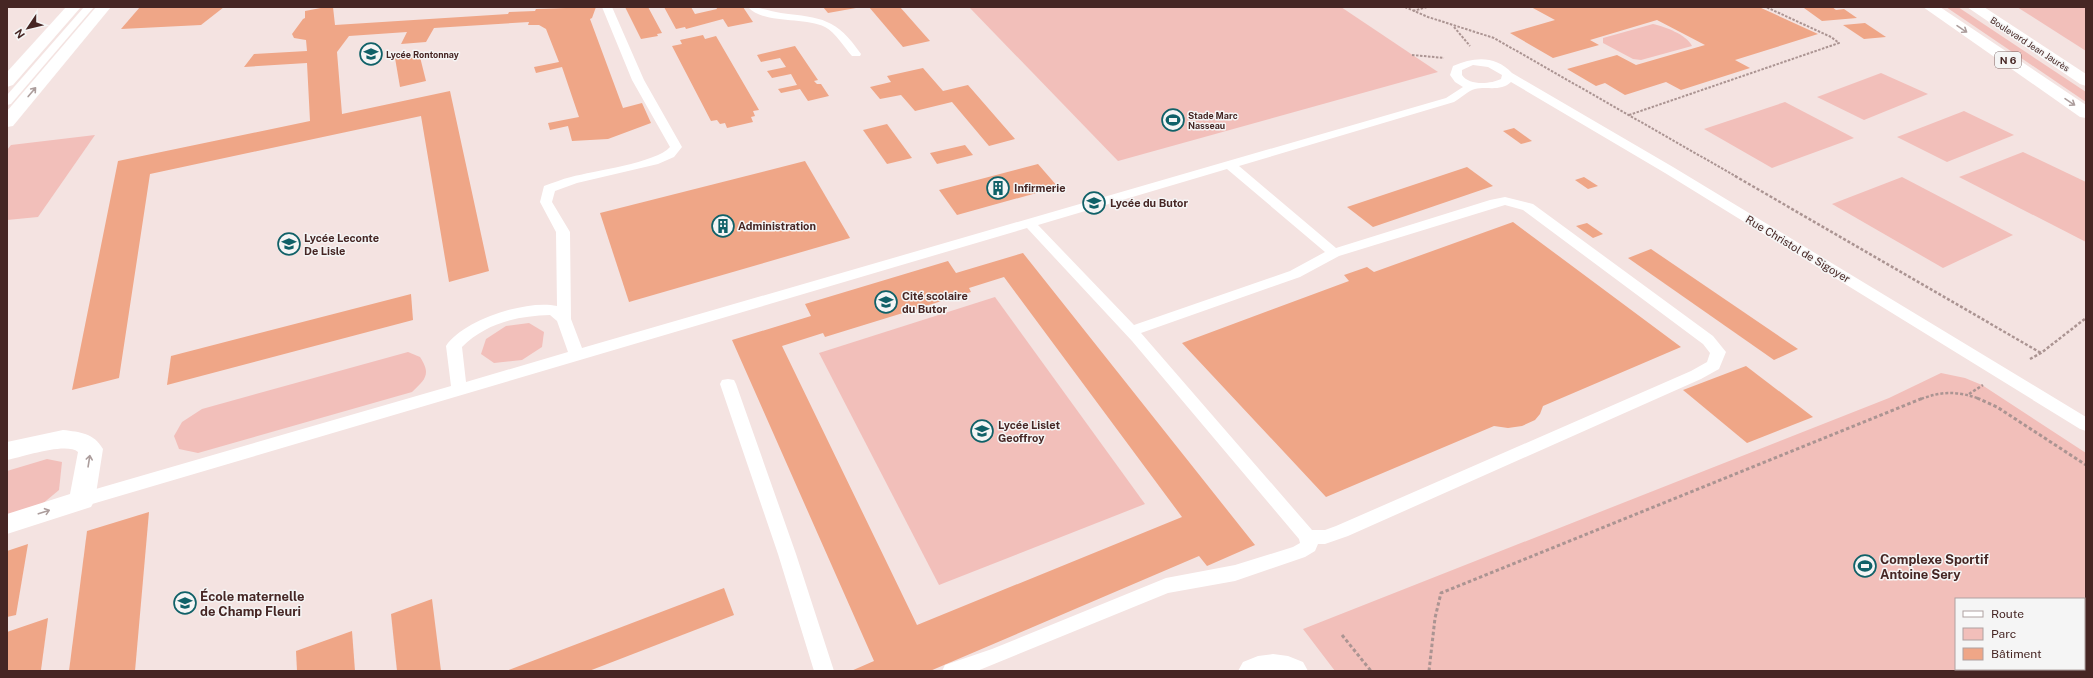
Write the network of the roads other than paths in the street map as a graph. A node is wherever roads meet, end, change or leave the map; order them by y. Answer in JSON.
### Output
{"nodes":[{"id":1,"x":74,"y":7,"type":"edge"},
{"id":2,"x":89,"y":7,"type":"edge"},
{"id":3,"x":104,"y":7,"type":"edge"},
{"id":4,"x":607,"y":7,"type":"edge"},
{"id":5,"x":753,"y":7,"type":"edge"},
{"id":6,"x":1930,"y":7,"type":"edge"},
{"id":7,"x":1974,"y":7,"type":"edge"},
{"id":8,"x":856,"y":54,"type":"dead end"},
{"id":9,"x":1508,"y":75,"type":"junction"},
{"id":10,"x":2086,"y":81,"type":"edge"},
{"id":11,"x":7,"y":82,"type":"edge"},
{"id":12,"x":1469,"y":84,"type":"junction"},
{"id":13,"x":7,"y":102,"type":"edge"},
{"id":14,"x":2086,"y":113,"type":"edge"},
{"id":15,"x":7,"y":122,"type":"edge"},
{"id":16,"x":1230,"y":165,"type":"junction"},
{"id":17,"x":1029,"y":223,"type":"junction"},
{"id":18,"x":1334,"y":253,"type":"junction"},
{"id":19,"x":564,"y":319,"type":"junction"},
{"id":20,"x":1130,"y":332,"type":"junction"},
{"id":21,"x":577,"y":355,"type":"junction"},
{"id":22,"x":728,"y":384,"type":"dead end"},
{"id":23,"x":459,"y":389,"type":"junction"},
{"id":24,"x":2086,"y":425,"type":"edge"},
{"id":25,"x":7,"y":451,"type":"edge"},
{"id":26,"x":82,"y":500,"type":"junction"},
{"id":27,"x":7,"y":524,"type":"edge"},
{"id":28,"x":1308,"y":537,"type":"junction"},
{"id":29,"x":824,"y":671,"type":"edge"},
{"id":30,"x":952,"y":671,"type":"edge"},
{"id":31,"x":1253,"y":671,"type":"edge"},
{"id":32,"x":1292,"y":671,"type":"edge"}],
"edges":[{"from":1,"to":11,"type":"street"},
{"from":2,"to":13,"type":"lane"},
{"from":15,"to":3,"type":"street","one_way":true},
{"from":4,"to":19,"type":"lane"},
{"from":5,"to":8,"type":"lane"},
{"from":6,"to":14,"type":"street","number":"N 6","one_way":true},
{"from":7,"to":10,"type":"street","name":"Boulevard Jean Jaurès","number":"N 6"},
{"from":9,"to":12,"type":"lane"},
{"from":9,"to":12,"type":"lane","name":"Rue Christol de Sigoyer"},
{"from":9,"to":24,"type":"lane","name":"Rue Christol de Sigoyer"},
{"from":12,"to":16,"type":"lane"},
{"from":16,"to":17,"type":"lane"},
{"from":16,"to":18,"type":"lane"},
{"from":17,"to":20,"type":"lane"},
{"from":17,"to":21,"type":"lane"},
{"from":18,"to":20,"type":"lane"},
{"from":18,"to":28,"type":"lane"},
{"from":19,"to":21,"type":"lane"},
{"from":19,"to":23,"type":"lane"},
{"from":20,"to":28,"type":"lane"},
{"from":21,"to":23,"type":"lane"},
{"from":22,"to":29,"type":"lane"},
{"from":23,"to":26,"type":"lane"},
{"from":26,"to":25,"type":"street","one_way":true},
{"from":27,"to":26,"type":"street","one_way":true},
{"from":28,"to":30,"type":"lane"},
{"from":31,"to":32,"type":"street"}]}
